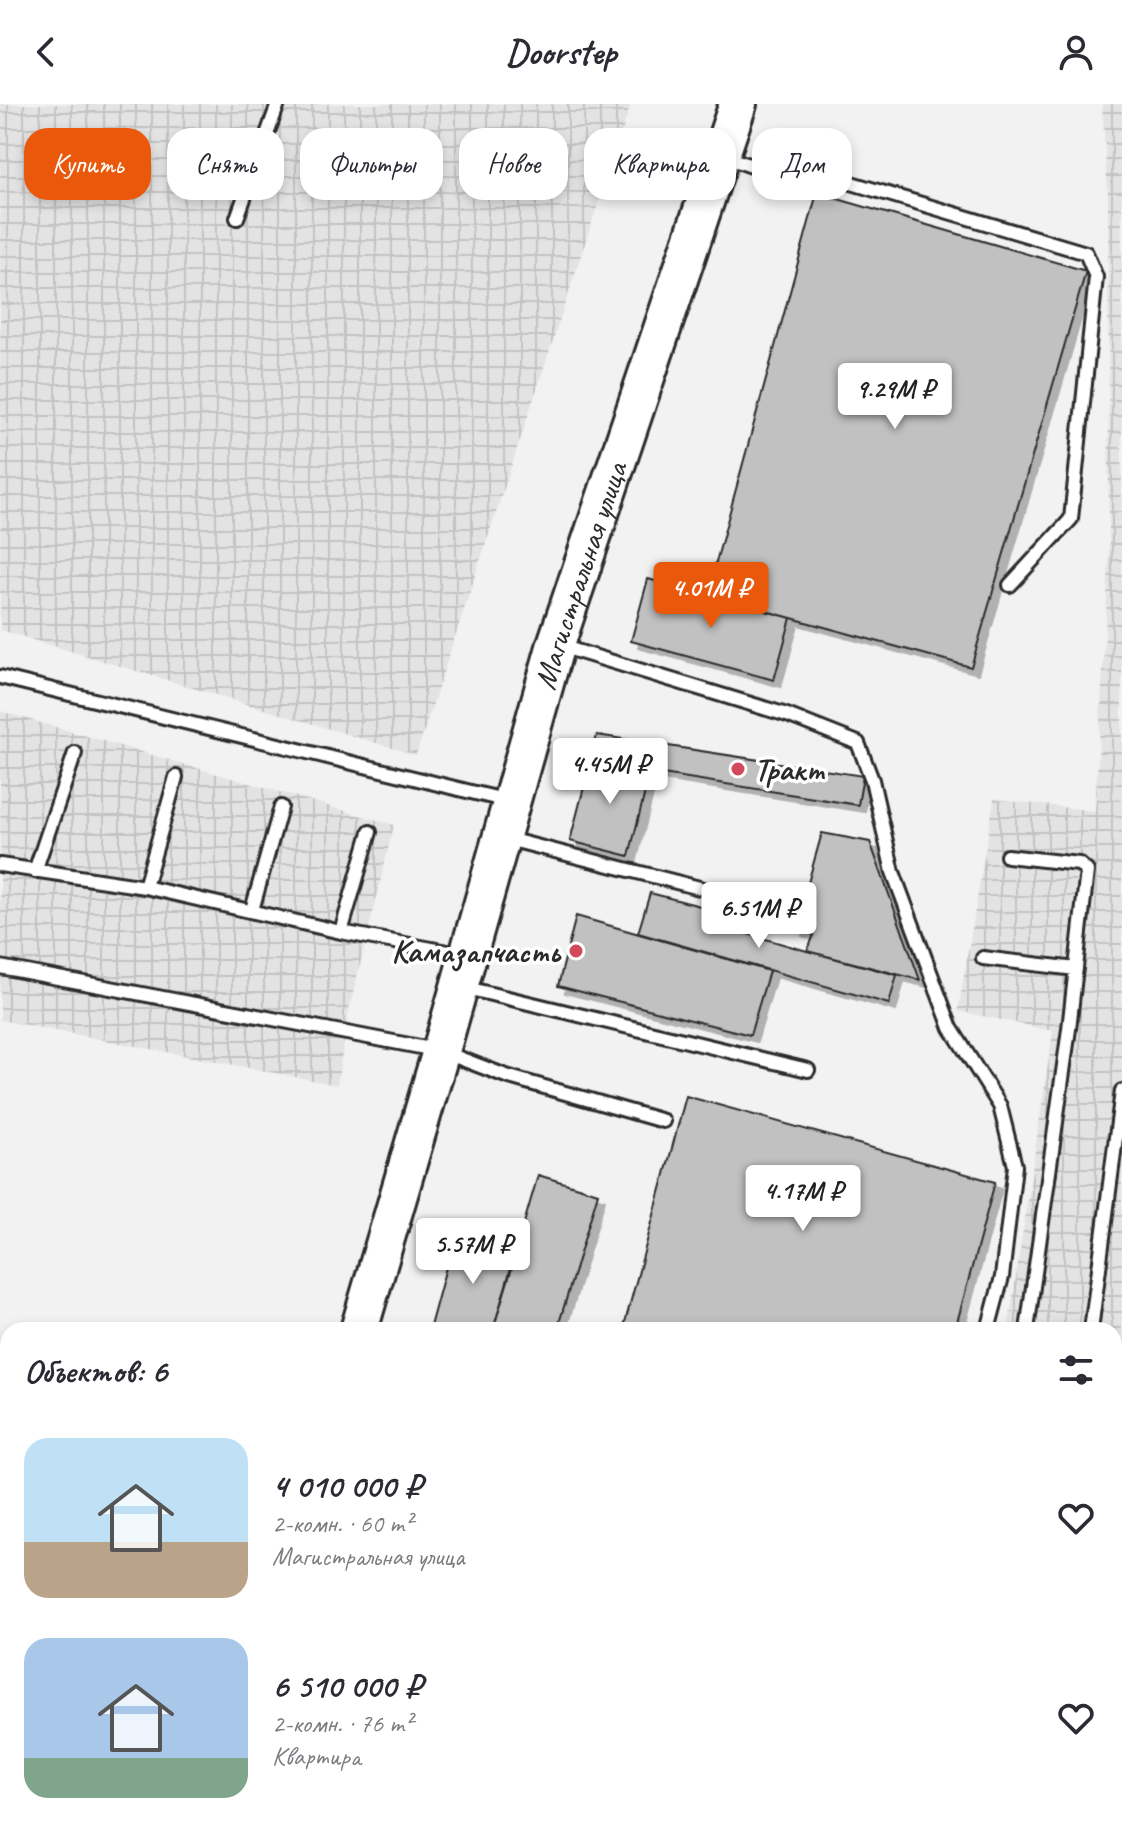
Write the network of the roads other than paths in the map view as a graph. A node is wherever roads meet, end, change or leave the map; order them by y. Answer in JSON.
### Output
{"nodes":[{"id":1,"x":278,"y":104,"type":"edge"},
{"id":2,"x":738,"y":104,"type":"edge"},
{"id":3,"x":730,"y":128,"type":"edge"},
{"id":4,"x":736,"y":161,"type":"edge"},
{"id":5,"x":705,"y":200,"type":"edge"},
{"id":6,"x":237,"y":218,"type":"dead end"},
{"id":7,"x":1010,"y":585,"type":"dead end"},
{"id":8,"x":556,"y":644,"type":"junction"},
{"id":9,"x":0,"y":677,"type":"edge"},
{"id":10,"x":75,"y":753,"type":"dead end"},
{"id":11,"x":176,"y":777,"type":"dead end"},
{"id":12,"x":511,"y":802,"type":"junction"},
{"id":13,"x":281,"y":807,"type":"dead end"},
{"id":14,"x":370,"y":832,"type":"dead end"},
{"id":15,"x":501,"y":837,"type":"junction"},
{"id":16,"x":1007,"y":856,"type":"dead end"},
{"id":17,"x":0,"y":865,"type":"edge"},
{"id":18,"x":35,"y":871,"type":"junction"},
{"id":19,"x":145,"y":887,"type":"junction"},
{"id":20,"x":778,"y":908,"type":"dead end"},
{"id":21,"x":252,"y":910,"type":"junction"},
{"id":22,"x":341,"y":932,"type":"junction"},
{"id":23,"x":983,"y":958,"type":"dead end"},
{"id":24,"x":0,"y":967,"type":"edge"},
{"id":25,"x":1076,"y":969,"type":"junction"},
{"id":26,"x":463,"y":971,"type":"junction"},
{"id":27,"x":441,"y":1051,"type":"junction"},
{"id":28,"x":808,"y":1070,"type":"dead end"},
{"id":29,"x":1122,"y":1091,"type":"edge"},
{"id":30,"x":663,"y":1121,"type":"dead end"},
{"id":31,"x":361,"y":1322,"type":"edge"},
{"id":32,"x":990,"y":1322,"type":"edge"},
{"id":33,"x":1028,"y":1322,"type":"edge"},
{"id":34,"x":1092,"y":1322,"type":"edge"}],
"edges":[{"from":1,"to":6,"type":"lane"},
{"from":2,"to":3,"type":"street","name":"Магистральная улица"},
{"from":4,"to":7,"type":"lane"},
{"from":5,"to":8,"type":"street","name":"Магистральная улица"},
{"from":8,"to":12,"type":"street","name":"Магистральная улица"},
{"from":8,"to":32,"type":"lane"},
{"from":9,"to":12,"type":"lane"},
{"from":10,"to":18,"type":"lane"},
{"from":11,"to":19,"type":"lane"},
{"from":12,"to":15,"type":"street","name":"Магистральная улица"},
{"from":13,"to":21,"type":"lane"},
{"from":14,"to":22,"type":"lane"},
{"from":15,"to":20,"type":"lane"},
{"from":15,"to":26,"type":"street","name":"Магистральная улица"},
{"from":16,"to":25,"type":"lane"},
{"from":17,"to":18,"type":"lane"},
{"from":18,"to":19,"type":"lane"},
{"from":19,"to":21,"type":"lane"},
{"from":21,"to":22,"type":"lane"},
{"from":22,"to":26,"type":"lane"},
{"from":23,"to":25,"type":"lane"},
{"from":24,"to":27,"type":"lane"},
{"from":25,"to":33,"type":"lane"},
{"from":26,"to":27,"type":"street","name":"Магистральная улица"},
{"from":26,"to":28,"type":"lane"},
{"from":27,"to":30,"type":"lane"},
{"from":27,"to":31,"type":"street","name":"Магистральная улица"},
{"from":29,"to":34,"type":"lane"}]}
